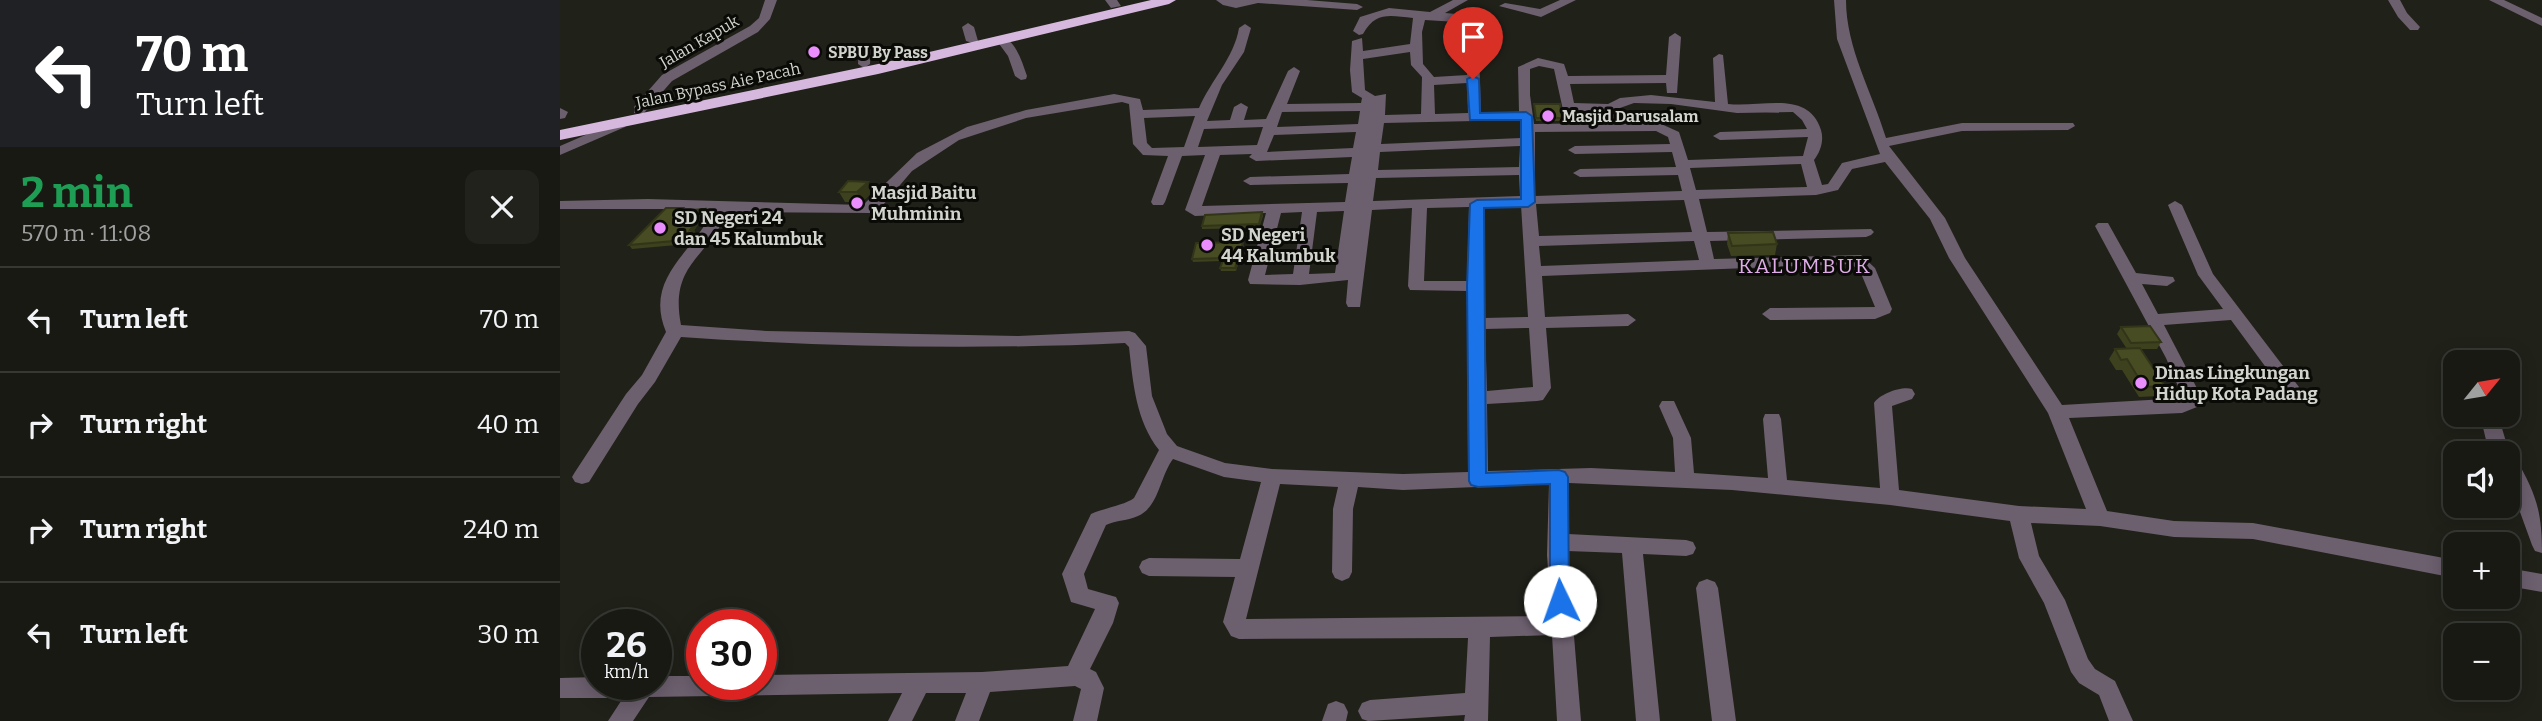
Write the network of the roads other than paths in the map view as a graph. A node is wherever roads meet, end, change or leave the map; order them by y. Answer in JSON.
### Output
{"nodes":[{"id":1,"x":771,"y":0,"type":"edge"},
{"id":2,"x":1139,"y":0,"type":"edge"},
{"id":3,"x":1169,"y":0,"type":"edge"},
{"id":4,"x":1222,"y":0,"type":"edge"},
{"id":5,"x":1405,"y":0,"type":"edge"},
{"id":6,"x":1462,"y":0,"type":"edge"},
{"id":7,"x":1570,"y":0,"type":"edge"},
{"id":8,"x":1840,"y":0,"type":"edge"},
{"id":9,"x":2394,"y":0,"type":"edge"},
{"id":10,"x":2495,"y":0,"type":"edge"},
{"id":11,"x":1113,"y":3,"type":"edge"},
{"id":12,"x":1510,"y":3,"type":"edge"},
{"id":13,"x":1357,"y":7,"type":"dead end"},
{"id":14,"x":1389,"y":12,"type":"junction"},
{"id":15,"x":1425,"y":16,"type":"junction"},
{"id":16,"x":1479,"y":20,"type":"junction"},
{"id":17,"x":2542,"y":22,"type":"edge"},
{"id":18,"x":2414,"y":27,"type":"dead end"},
{"id":19,"x":1245,"y":28,"type":"dead end"},
{"id":20,"x":1675,"y":37,"type":"dead end"},
{"id":21,"x":1003,"y":41,"type":"junction"},
{"id":22,"x":1416,"y":47,"type":"junction"},
{"id":23,"x":1356,"y":56,"type":"junction"},
{"id":24,"x":1719,"y":58,"type":"dead end"},
{"id":25,"x":1294,"y":71,"type":"dead end"},
{"id":26,"x":1021,"y":76,"type":"dead end"},
{"id":27,"x":1473,"y":79,"type":"junction"},
{"id":28,"x":1565,"y":79,"type":"junction"},
{"id":29,"x":1673,"y":79,"type":"junction"},
{"id":30,"x":1428,"y":81,"type":"junction"},
{"id":31,"x":1381,"y":97,"type":"dead end"},
{"id":32,"x":1671,"y":100,"type":"junction"},
{"id":33,"x":1722,"y":106,"type":"junction"},
{"id":34,"x":1241,"y":107,"type":"dead end"},
{"id":35,"x":1279,"y":108,"type":"junction"},
{"id":36,"x":1611,"y":108,"type":"junction"},
{"id":37,"x":639,"y":110,"type":"junction"},
{"id":38,"x":1137,"y":114,"type":"junction"},
{"id":39,"x":1475,"y":117,"type":"junction"},
{"id":40,"x":560,"y":118,"type":"edge"},
{"id":41,"x":1368,"y":118,"type":"junction"},
{"id":42,"x":1428,"y":118,"type":"junction"},
{"id":43,"x":1200,"y":119,"type":"junction"},
{"id":44,"x":624,"y":122,"type":"junction"},
{"id":45,"x":1236,"y":124,"type":"junction"},
{"id":46,"x":1573,"y":126,"type":"junction"},
{"id":47,"x":1618,"y":126,"type":"junction"},
{"id":48,"x":2068,"y":126,"type":"dead end"},
{"id":49,"x":1272,"y":127,"type":"junction"},
{"id":50,"x":1527,"y":129,"type":"junction"},
{"id":51,"x":1816,"y":133,"type":"junction"},
{"id":52,"x":560,"y":135,"type":"edge"},
{"id":53,"x":1720,"y":136,"type":"dead end"},
{"id":54,"x":1678,"y":148,"type":"junction"},
{"id":55,"x":1366,"y":150,"type":"junction"},
{"id":56,"x":1575,"y":150,"type":"junction"},
{"id":57,"x":1885,"y":150,"type":"junction"},
{"id":58,"x":560,"y":151,"type":"edge"},
{"id":59,"x":1183,"y":151,"type":"junction"},
{"id":60,"x":1214,"y":151,"type":"junction"},
{"id":61,"x":1257,"y":153,"type":"junction"},
{"id":62,"x":1807,"y":160,"type":"junction"},
{"id":63,"x":1684,"y":167,"type":"junction"},
{"id":64,"x":1526,"y":171,"type":"junction"},
{"id":65,"x":1580,"y":173,"type":"junction"},
{"id":66,"x":1363,"y":176,"type":"junction"},
{"id":67,"x":1250,"y":181,"type":"junction"},
{"id":68,"x":1816,"y":191,"type":"junction"},
{"id":69,"x":1691,"y":196,"type":"junction"},
{"id":70,"x":1581,"y":200,"type":"junction"},
{"id":71,"x":1157,"y":202,"type":"dead end"},
{"id":72,"x":1528,"y":202,"type":"junction"},
{"id":73,"x":1477,"y":204,"type":"junction"},
{"id":74,"x":560,"y":205,"type":"edge"},
{"id":75,"x":1420,"y":205,"type":"junction"},
{"id":76,"x":2175,"y":205,"type":"dead end"},
{"id":77,"x":722,"y":207,"type":"junction"},
{"id":78,"x":1358,"y":207,"type":"junction"},
{"id":79,"x":1310,"y":209,"type":"junction"},
{"id":80,"x":1274,"y":210,"type":"junction"},
{"id":81,"x":1241,"y":211,"type":"junction"},
{"id":82,"x":2103,"y":226,"type":"dead end"},
{"id":83,"x":1812,"y":232,"type":"junction"},
{"id":84,"x":1866,"y":232,"type":"dead end"},
{"id":85,"x":1702,"y":236,"type":"junction"},
{"id":86,"x":1532,"y":241,"type":"junction"},
{"id":87,"x":1824,"y":261,"type":"junction"},
{"id":88,"x":1708,"y":265,"type":"junction"},
{"id":89,"x":1535,"y":271,"type":"junction"},
{"id":90,"x":2131,"y":278,"type":"junction"},
{"id":91,"x":1300,"y":280,"type":"junction"},
{"id":92,"x":2167,"y":281,"type":"dead end"},
{"id":93,"x":1475,"y":286,"type":"junction"},
{"id":94,"x":1354,"y":303,"type":"dead end"},
{"id":95,"x":1770,"y":314,"type":"dead end"},
{"id":96,"x":2236,"y":314,"type":"junction"},
{"id":97,"x":1628,"y":320,"type":"dead end"},
{"id":98,"x":2153,"y":320,"type":"junction"},
{"id":99,"x":1536,"y":323,"type":"junction"},
{"id":100,"x":1477,"y":324,"type":"junction"},
{"id":101,"x":677,"y":330,"type":"junction"},
{"id":102,"x":2290,"y":387,"type":"dead end"},
{"id":103,"x":1906,"y":394,"type":"dead end"},
{"id":104,"x":1478,"y":397,"type":"junction"},
{"id":105,"x":1668,"y":406,"type":"dead end"},
{"id":106,"x":2057,"y":412,"type":"junction"},
{"id":107,"x":1772,"y":419,"type":"dead end"},
{"id":108,"x":1170,"y":451,"type":"junction"},
{"id":109,"x":1272,"y":476,"type":"junction"},
{"id":110,"x":582,"y":477,"type":"dead end"},
{"id":111,"x":1559,"y":477,"type":"junction"},
{"id":112,"x":1350,"y":478,"type":"junction"},
{"id":113,"x":1685,"y":479,"type":"junction"},
{"id":114,"x":1478,"y":481,"type":"junction"},
{"id":115,"x":2520,"y":483,"type":"edge"},
{"id":116,"x":1777,"y":486,"type":"junction"},
{"id":117,"x":1889,"y":497,"type":"junction"},
{"id":118,"x":2019,"y":514,"type":"junction"},
{"id":119,"x":2100,"y":518,"type":"junction"},
{"id":120,"x":1558,"y":542,"type":"junction"},
{"id":121,"x":1632,"y":545,"type":"junction"},
{"id":122,"x":2542,"y":545,"type":"edge"},
{"id":123,"x":1686,"y":548,"type":"dead end"},
{"id":124,"x":1149,"y":567,"type":"dead end"},
{"id":125,"x":2443,"y":567,"type":"edge"},
{"id":126,"x":1247,"y":568,"type":"junction"},
{"id":127,"x":1342,"y":572,"type":"dead end"},
{"id":128,"x":2520,"y":579,"type":"edge"},
{"id":129,"x":2542,"y":583,"type":"edge"},
{"id":130,"x":1707,"y":588,"type":"dead end"},
{"id":131,"x":1561,"y":625,"type":"junction"},
{"id":132,"x":1479,"y":628,"type":"junction"},
{"id":133,"x":1075,"y":676,"type":"junction"},
{"id":134,"x":920,"y":681,"type":"junction"},
{"id":135,"x":982,"y":681,"type":"junction"},
{"id":136,"x":672,"y":686,"type":"edge"},
{"id":137,"x":560,"y":688,"type":"edge"},
{"id":138,"x":581,"y":688,"type":"edge"},
{"id":139,"x":634,"y":700,"type":"edge"},
{"id":140,"x":1476,"y":712,"type":"edge"},
{"id":141,"x":1384,"y":714,"type":"edge"},
{"id":142,"x":620,"y":721,"type":"edge"},
{"id":143,"x":900,"y":721,"type":"edge"},
{"id":144,"x":967,"y":721,"type":"edge"},
{"id":145,"x":1085,"y":721,"type":"edge"},
{"id":146,"x":1569,"y":721,"type":"edge"},
{"id":147,"x":1648,"y":721,"type":"edge"},
{"id":148,"x":1724,"y":721,"type":"edge"},
{"id":149,"x":2121,"y":721,"type":"edge"}],
"edges":[{"from":1,"to":37,"type":"street","name":"Jalan Kapuk"},
{"from":2,"to":11,"type":"highway"},
{"from":3,"to":21,"type":"highway","name":"Jalan Bypass Aie Pacah"},
{"from":4,"to":13,"type":"street"},
{"from":5,"to":14,"type":"street"},
{"from":6,"to":15,"type":"street"},
{"from":7,"to":12,"type":"street"},
{"from":8,"to":57,"type":"street"},
{"from":9,"to":18,"type":"street"},
{"from":10,"to":17,"type":"street"},
{"from":11,"to":37,"type":"highway"},
{"from":12,"to":16,"type":"street"},
{"from":14,"to":15,"type":"street"},
{"from":14,"to":23,"type":"street"},
{"from":15,"to":16,"type":"street"},
{"from":15,"to":22,"type":"street"},
{"from":16,"to":27,"type":"street"},
{"from":19,"to":43,"type":"street"},
{"from":20,"to":29,"type":"street"},
{"from":21,"to":26,"type":"street"},
{"from":21,"to":44,"type":"highway","name":"Jalan Bypass Aie Pacah"},
{"from":22,"to":23,"type":"street"},
{"from":22,"to":30,"type":"street"},
{"from":23,"to":41,"type":"street"},
{"from":24,"to":33,"type":"street"},
{"from":25,"to":35,"type":"street"},
{"from":27,"to":30,"type":"street"},
{"from":27,"to":39,"type":"street"},
{"from":28,"to":29,"type":"street"},
{"from":28,"to":36,"type":"street"},
{"from":28,"to":50,"type":"street"},
{"from":29,"to":32,"type":"street"},
{"from":30,"to":42,"type":"street"},
{"from":31,"to":41,"type":"street"},
{"from":32,"to":33,"type":"street"},
{"from":32,"to":36,"type":"street"},
{"from":33,"to":51,"type":"street"},
{"from":34,"to":45,"type":"street"},
{"from":35,"to":41,"type":"street"},
{"from":35,"to":49,"type":"street"},
{"from":36,"to":47,"type":"street"},
{"from":37,"to":40,"type":"highway"},
{"from":38,"to":43,"type":"street"},
{"from":38,"to":59,"type":"street"},
{"from":38,"to":77,"type":"street"},
{"from":39,"to":42,"type":"street"},
{"from":39,"to":50,"type":"street"},
{"from":41,"to":42,"type":"street"},
{"from":41,"to":49,"type":"street"},
{"from":41,"to":55,"type":"street"},
{"from":43,"to":45,"type":"street"},
{"from":43,"to":59,"type":"street"},
{"from":44,"to":52,"type":"highway","name":"Jalan Bypass Aie Pacah"},
{"from":44,"to":58,"type":"street"},
{"from":45,"to":49,"type":"street"},
{"from":46,"to":47,"type":"street"},
{"from":46,"to":50,"type":"street"},
{"from":46,"to":56,"type":"street"},
{"from":47,"to":54,"type":"street"},
{"from":48,"to":57,"type":"street"},
{"from":49,"to":61,"type":"street"},
{"from":50,"to":55,"type":"street"},
{"from":50,"to":64,"type":"street"},
{"from":51,"to":53,"type":"street"},
{"from":51,"to":62,"type":"street"},
{"from":54,"to":56,"type":"street"},
{"from":54,"to":63,"type":"street"},
{"from":55,"to":61,"type":"street"},
{"from":55,"to":66,"type":"street"},
{"from":56,"to":65,"type":"street"},
{"from":57,"to":68,"type":"street"},
{"from":57,"to":106,"type":"street"},
{"from":59,"to":60,"type":"street"},
{"from":59,"to":71,"type":"street"},
{"from":60,"to":61,"type":"street"},
{"from":60,"to":81,"type":"street"},
{"from":61,"to":67,"type":"street"},
{"from":62,"to":63,"type":"street"},
{"from":62,"to":68,"type":"street"},
{"from":63,"to":65,"type":"street"},
{"from":63,"to":69,"type":"street"},
{"from":64,"to":66,"type":"street"},
{"from":64,"to":72,"type":"street"},
{"from":65,"to":70,"type":"street"},
{"from":66,"to":67,"type":"street"},
{"from":66,"to":78,"type":"street"},
{"from":67,"to":81,"type":"street"},
{"from":68,"to":69,"type":"street"},
{"from":69,"to":70,"type":"street"},
{"from":69,"to":85,"type":"street"},
{"from":70,"to":72,"type":"street"},
{"from":72,"to":73,"type":"street"},
{"from":72,"to":86,"type":"street"},
{"from":73,"to":75,"type":"street"},
{"from":73,"to":93,"type":"street"},
{"from":74,"to":77,"type":"street"},
{"from":75,"to":78,"type":"street"},
{"from":75,"to":93,"type":"street"},
{"from":76,"to":96,"type":"street"},
{"from":77,"to":101,"type":"street"},
{"from":78,"to":79,"type":"street"},
{"from":78,"to":91,"type":"street"},
{"from":78,"to":94,"type":"street"},
{"from":79,"to":80,"type":"street"},
{"from":79,"to":91,"type":"street"},
{"from":80,"to":81,"type":"street"},
{"from":80,"to":91,"type":"street"},
{"from":82,"to":90,"type":"street"},
{"from":83,"to":84,"type":"street"},
{"from":83,"to":85,"type":"street"},
{"from":83,"to":87,"type":"street"},
{"from":85,"to":86,"type":"street"},
{"from":85,"to":88,"type":"street"},
{"from":86,"to":89,"type":"street"},
{"from":87,"to":88,"type":"street"},
{"from":87,"to":95,"type":"street"},
{"from":88,"to":89,"type":"street"},
{"from":89,"to":99,"type":"street"},
{"from":90,"to":92,"type":"street"},
{"from":90,"to":98,"type":"street"},
{"from":93,"to":100,"type":"street"},
{"from":96,"to":98,"type":"street"},
{"from":96,"to":102,"type":"street"},
{"from":97,"to":99,"type":"street"},
{"from":98,"to":106,"type":"street"},
{"from":99,"to":100,"type":"street"},
{"from":99,"to":104,"type":"street"},
{"from":100,"to":104,"type":"street"},
{"from":101,"to":108,"type":"street"},
{"from":101,"to":110,"type":"street"},
{"from":103,"to":117,"type":"street"},
{"from":104,"to":114,"type":"street"},
{"from":105,"to":113,"type":"street"},
{"from":106,"to":119,"type":"street"},
{"from":107,"to":116,"type":"street"},
{"from":108,"to":109,"type":"street"},
{"from":108,"to":133,"type":"street"},
{"from":109,"to":112,"type":"street"},
{"from":109,"to":126,"type":"street"},
{"from":111,"to":113,"type":"street"},
{"from":111,"to":114,"type":"street"},
{"from":111,"to":120,"type":"street"},
{"from":112,"to":114,"type":"street"},
{"from":112,"to":127,"type":"street"},
{"from":113,"to":116,"type":"street"},
{"from":115,"to":122,"type":"street"},
{"from":116,"to":117,"type":"street"},
{"from":117,"to":118,"type":"street"},
{"from":118,"to":119,"type":"street"},
{"from":118,"to":149,"type":"street"},
{"from":119,"to":125,"type":"street"},
{"from":120,"to":121,"type":"street"},
{"from":120,"to":131,"type":"street"},
{"from":121,"to":123,"type":"street"},
{"from":121,"to":147,"type":"street"},
{"from":124,"to":126,"type":"street"},
{"from":126,"to":132,"type":"street"},
{"from":128,"to":129,"type":"street"},
{"from":130,"to":148,"type":"street"},
{"from":131,"to":132,"type":"street"},
{"from":131,"to":146,"type":"street"},
{"from":132,"to":140,"type":"street"},
{"from":133,"to":135,"type":"street"},
{"from":133,"to":145,"type":"street"},
{"from":134,"to":135,"type":"street"},
{"from":134,"to":136,"type":"street"},
{"from":134,"to":143,"type":"street"},
{"from":135,"to":144,"type":"street"},
{"from":137,"to":138,"type":"street"},
{"from":139,"to":142,"type":"street"},
{"from":140,"to":141,"type":"street"}]}
